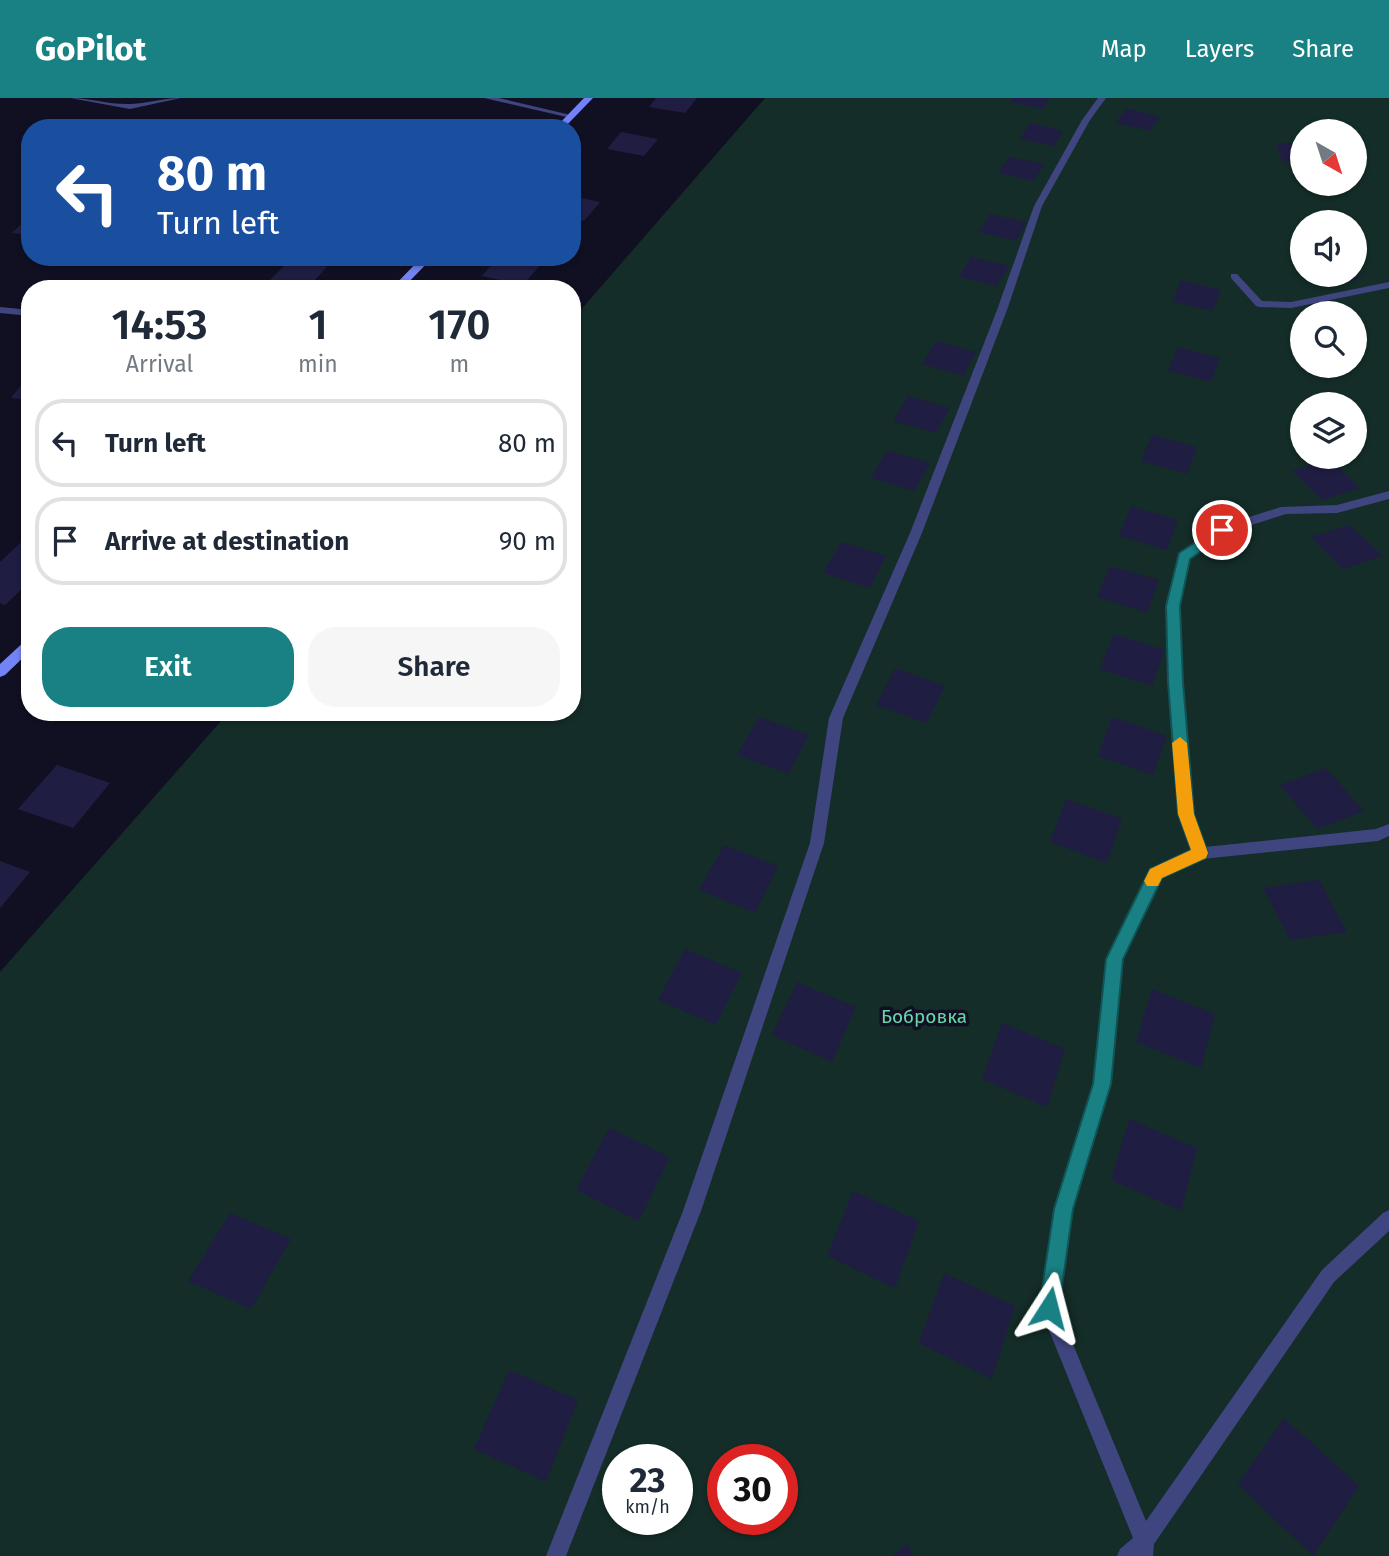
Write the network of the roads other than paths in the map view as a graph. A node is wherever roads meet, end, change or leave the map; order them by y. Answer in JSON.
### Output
{"nodes":[{"id":1,"x":74,"y":98,"type":"edge"},
{"id":2,"x":177,"y":98,"type":"edge"},
{"id":3,"x":488,"y":98,"type":"edge"},
{"id":4,"x":589,"y":98,"type":"edge"},
{"id":5,"x":1102,"y":98,"type":"edge"},
{"id":6,"x":571,"y":116,"type":"junction"},
{"id":7,"x":568,"y":119,"type":"edge"},
{"id":8,"x":419,"y":266,"type":"edge"},
{"id":9,"x":1234,"y":276,"type":"dead end"},
{"id":10,"x":405,"y":280,"type":"edge"},
{"id":11,"x":1389,"y":285,"type":"edge"},
{"id":12,"x":0,"y":310,"type":"edge"},
{"id":13,"x":21,"y":312,"type":"edge"},
{"id":14,"x":1389,"y":495,"type":"edge"},
{"id":15,"x":21,"y":652,"type":"edge"},
{"id":16,"x":0,"y":672,"type":"edge"},
{"id":17,"x":1389,"y":830,"type":"edge"},
{"id":18,"x":1200,"y":853,"type":"junction"},
{"id":19,"x":1389,"y":1219,"type":"edge"},
{"id":20,"x":1144,"y":1548,"type":"edge"},
{"id":21,"x":556,"y":1556,"type":"edge"},
{"id":22,"x":1127,"y":1556,"type":"edge"}],
"edges":[{"from":1,"to":2,"type":"street"},
{"from":3,"to":6,"type":"street"},
{"from":4,"to":6,"type":"street"},
{"from":5,"to":21,"type":"street"},
{"from":6,"to":7,"type":"street"},
{"from":8,"to":10,"type":"street"},
{"from":9,"to":11,"type":"street"},
{"from":12,"to":13,"type":"street"},
{"from":14,"to":18,"type":"street"},
{"from":15,"to":16,"type":"street"},
{"from":17,"to":18,"type":"street"},
{"from":18,"to":20,"type":"street"},
{"from":19,"to":20,"type":"street"},
{"from":20,"to":22,"type":"street"}]}
